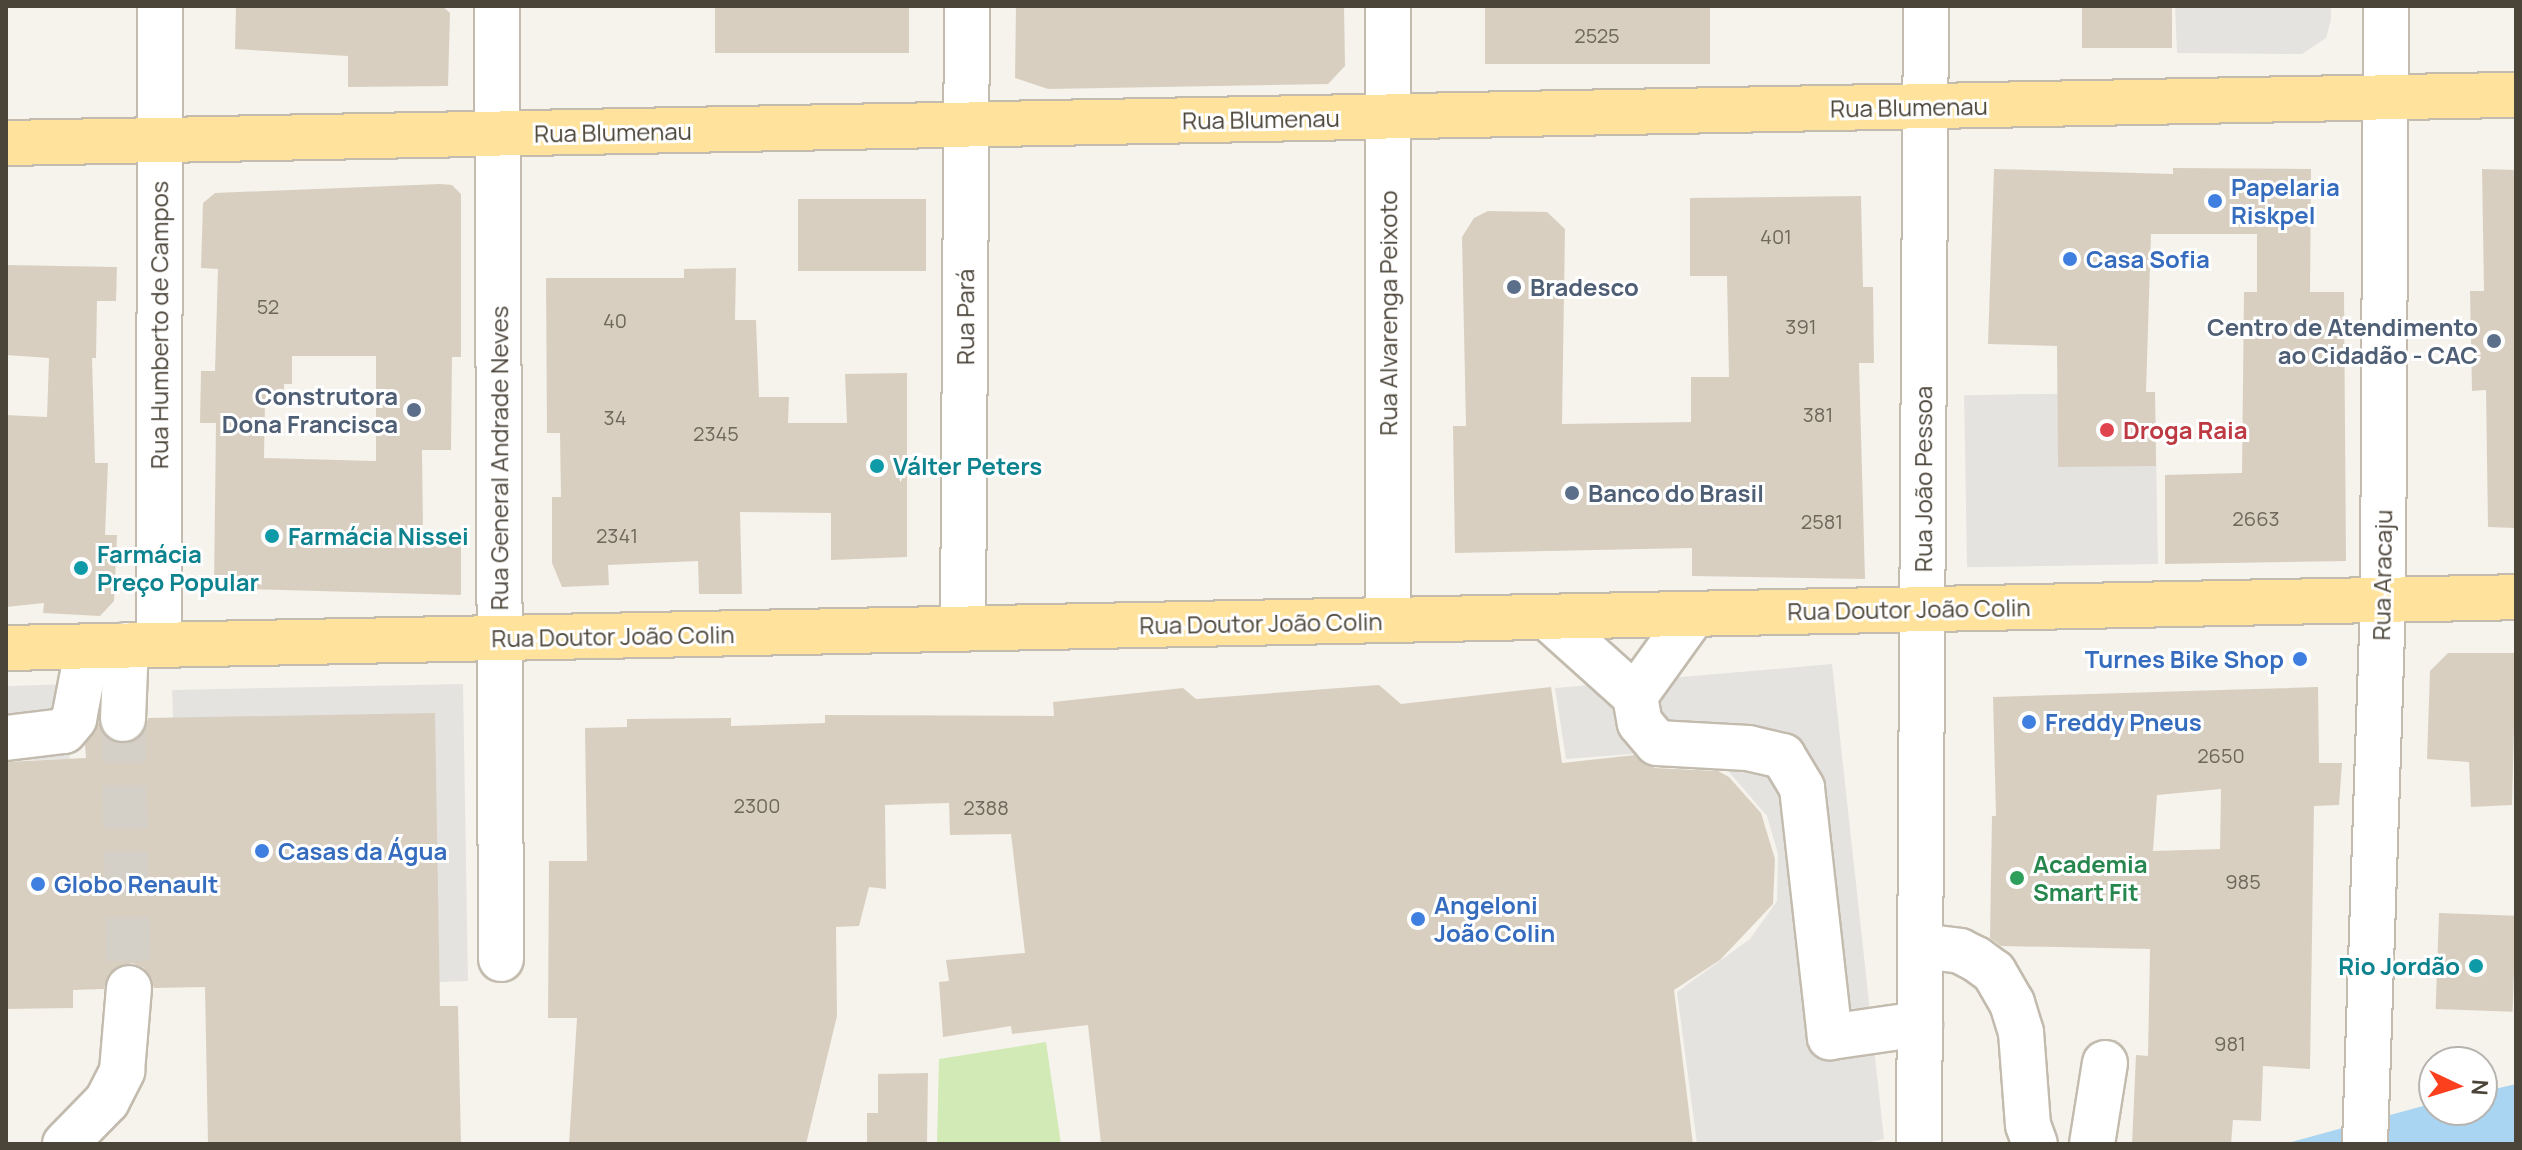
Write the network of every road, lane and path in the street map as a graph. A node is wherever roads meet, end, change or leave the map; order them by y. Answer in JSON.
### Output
{"nodes":[{"id":1,"x":160,"y":6,"type":"edge"},
{"id":2,"x":497,"y":6,"type":"edge"},
{"id":3,"x":967,"y":6,"type":"edge"},
{"id":4,"x":1388,"y":6,"type":"edge"},
{"id":5,"x":1926,"y":6,"type":"edge"},
{"id":6,"x":2386,"y":6,"type":"edge"},
{"id":7,"x":2516,"y":95,"type":"edge"},
{"id":8,"x":2386,"y":97,"type":"junction"},
{"id":9,"x":1926,"y":106,"type":"junction"},
{"id":10,"x":1388,"y":117,"type":"junction"},
{"id":11,"x":967,"y":125,"type":"junction"},
{"id":12,"x":498,"y":134,"type":"junction"},
{"id":13,"x":160,"y":140,"type":"junction"},
{"id":14,"x":6,"y":143,"type":"edge"},
{"id":15,"x":2516,"y":597,"type":"edge"},
{"id":16,"x":2383,"y":600,"type":"junction"},
{"id":17,"x":1923,"y":609,"type":"junction"},
{"id":18,"x":1694,"y":614,"type":"junction"},
{"id":19,"x":1547,"y":617,"type":"junction"},
{"id":20,"x":1388,"y":620,"type":"junction"},
{"id":21,"x":963,"y":629,"type":"junction"},
{"id":22,"x":500,"y":638,"type":"junction"},
{"id":23,"x":124,"y":646,"type":"junction"},
{"id":24,"x":6,"y":648,"type":"edge"},
{"id":25,"x":1635,"y":696,"type":"junction"},
{"id":26,"x":123,"y":719,"type":"tunnel mouth"},
{"id":27,"x":6,"y":738,"type":"edge"},
{"id":28,"x":1921,"y":946,"type":"junction"},
{"id":29,"x":501,"y":959,"type":"dead end"},
{"id":30,"x":129,"y":988,"type":"tunnel mouth"},
{"id":31,"x":1920,"y":1024,"type":"junction"},
{"id":32,"x":2105,"y":1063,"type":"dead end"},
{"id":33,"x":2366,"y":1128,"type":"edge"},
{"id":34,"x":65,"y":1144,"type":"edge"},
{"id":35,"x":1919,"y":1144,"type":"edge"},
{"id":36,"x":2035,"y":1144,"type":"edge"},
{"id":37,"x":2092,"y":1144,"type":"edge"}],
"edges":[{"from":1,"to":13,"type":"street","name":"Rua Humberto de Campos"},
{"from":2,"to":12,"type":"street","name":"Rua General Andrade Neves"},
{"from":3,"to":11,"type":"street","name":"Rua Pará"},
{"from":4,"to":10,"type":"street","name":"Rua Alvarenga Peixoto"},
{"from":5,"to":9,"type":"street","name":"Rua João Pessoa"},
{"from":6,"to":8,"type":"street","name":"Rua Aracaju"},
{"from":7,"to":8,"type":"main road","name":"Rua Blumenau"},
{"from":8,"to":9,"type":"main road","name":"Rua Blumenau"},
{"from":8,"to":16,"type":"street","name":"Rua Aracaju"},
{"from":9,"to":10,"type":"main road","name":"Rua Blumenau"},
{"from":9,"to":17,"type":"street","name":"Rua João Pessoa"},
{"from":10,"to":11,"type":"main road","name":"Rua Blumenau"},
{"from":10,"to":20,"type":"street","name":"Rua Alvarenga Peixoto"},
{"from":11,"to":12,"type":"main road","name":"Rua Blumenau"},
{"from":11,"to":21,"type":"street","name":"Rua Pará"},
{"from":12,"to":13,"type":"main road","name":"Rua Blumenau"},
{"from":12,"to":22,"type":"street","name":"Rua General Andrade Neves"},
{"from":13,"to":14,"type":"main road","name":"Rua Blumenau"},
{"from":13,"to":23,"type":"street","name":"Rua Humberto de Campos"},
{"from":15,"to":16,"type":"main road","name":"Rua Doutor João Colin"},
{"from":16,"to":17,"type":"main road","name":"Rua Doutor João Colin"},
{"from":16,"to":33,"type":"street","name":"Rua Aracaju"},
{"from":17,"to":18,"type":"main road","name":"Rua Doutor João Colin"},
{"from":17,"to":28,"type":"street","name":"Rua João Pessoa"},
{"from":18,"to":19,"type":"main road","name":"Rua Doutor João Colin"},
{"from":18,"to":25,"type":"street"},
{"from":19,"to":20,"type":"main road","name":"Rua Doutor João Colin"},
{"from":19,"to":25,"type":"street"},
{"from":20,"to":21,"type":"main road","name":"Rua Doutor João Colin"},
{"from":21,"to":22,"type":"main road","name":"Rua Doutor João Colin"},
{"from":22,"to":23,"type":"main road","name":"Rua Doutor João Colin"},
{"from":22,"to":29,"type":"street","name":"Rua General Andrade Neves"},
{"from":23,"to":24,"type":"main road","name":"Rua Doutor João Colin"},
{"from":23,"to":26,"type":"street"},
{"from":23,"to":27,"type":"street"},
{"from":25,"to":31,"type":"street"},
{"from":28,"to":31,"type":"street","name":"Rua João Pessoa"},
{"from":28,"to":36,"type":"street"},
{"from":30,"to":34,"type":"street"},
{"from":31,"to":35,"type":"street","name":"Rua João Pessoa"},
{"from":32,"to":37,"type":"street"}]}
